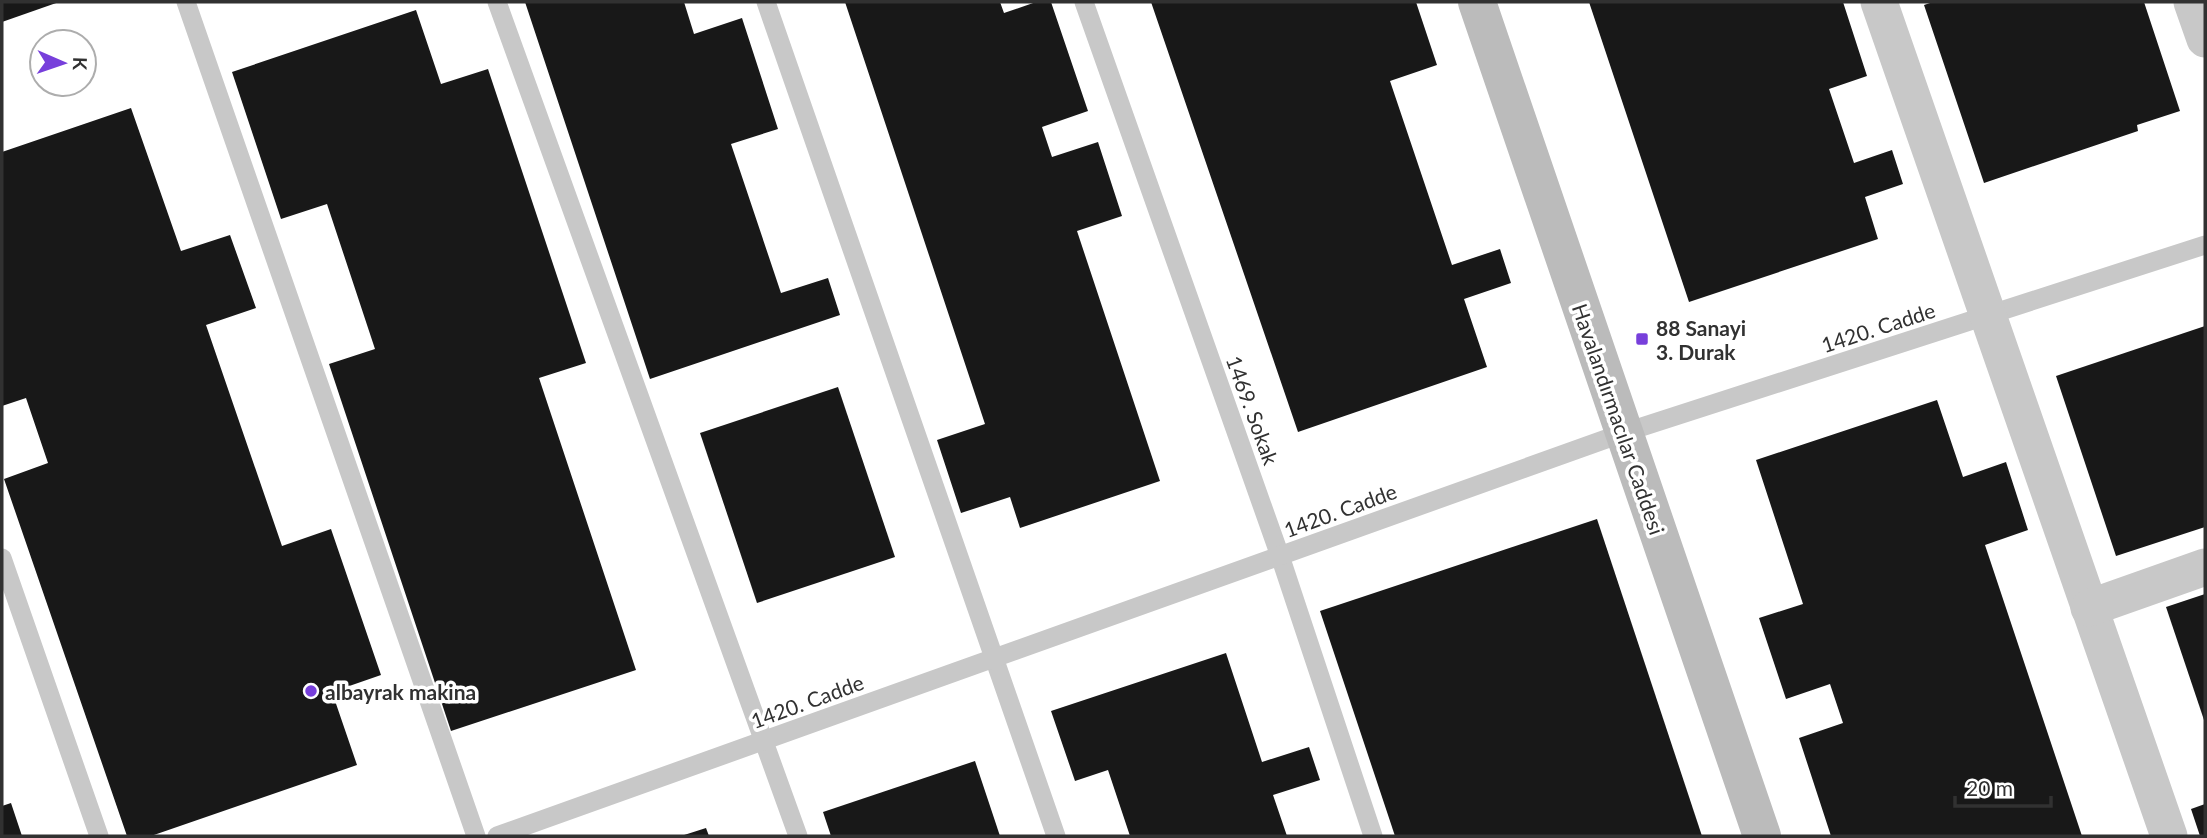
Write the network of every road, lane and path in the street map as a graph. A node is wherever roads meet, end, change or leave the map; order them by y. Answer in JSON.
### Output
{"nodes":[{"id":1,"x":186,"y":2,"type":"edge"},
{"id":2,"x":497,"y":2,"type":"edge"},
{"id":3,"x":766,"y":2,"type":"edge"},
{"id":4,"x":1084,"y":2,"type":"edge"},
{"id":5,"x":1477,"y":2,"type":"edge"},
{"id":6,"x":1879,"y":2,"type":"edge"},
{"id":7,"x":2192,"y":2,"type":"edge"},
{"id":8,"x":2205,"y":39,"type":"edge"},
{"id":9,"x":2205,"y":245,"type":"edge"},
{"id":10,"x":1986,"y":316,"type":"junction"},
{"id":11,"x":1623,"y":433,"type":"junction"},
{"id":12,"x":1280,"y":556,"type":"junction"},
{"id":13,"x":2,"y":558,"type":"edge"},
{"id":14,"x":2205,"y":567,"type":"edge"},
{"id":15,"x":2089,"y":608,"type":"junction"},
{"id":16,"x":994,"y":658,"type":"junction"},
{"id":17,"x":765,"y":740,"type":"junction"},
{"id":18,"x":99,"y":836,"type":"edge"},
{"id":19,"x":476,"y":836,"type":"edge"},
{"id":20,"x":497,"y":836,"type":"edge"},
{"id":21,"x":798,"y":836,"type":"edge"},
{"id":22,"x":1056,"y":836,"type":"edge"},
{"id":23,"x":1373,"y":836,"type":"edge"},
{"id":24,"x":1762,"y":836,"type":"edge"},
{"id":25,"x":2169,"y":836,"type":"edge"}],
"edges":[{"from":1,"to":19,"type":"lane"},
{"from":2,"to":17,"type":"lane"},
{"from":3,"to":16,"type":"lane"},
{"from":4,"to":12,"type":"lane","name":"1469. Sokak"},
{"from":5,"to":11,"type":"street","name":"Havalandırmacılar Caddesi"},
{"from":6,"to":10,"type":"street"},
{"from":7,"to":8,"type":"street"},
{"from":9,"to":10,"type":"lane","name":"1420. Cadde"},
{"from":10,"to":11,"type":"lane","name":"1420. Cadde"},
{"from":10,"to":15,"type":"street"},
{"from":11,"to":12,"type":"lane","name":"1420. Cadde"},
{"from":11,"to":24,"type":"street","name":"Havalandırmacılar Caddesi"},
{"from":12,"to":16,"type":"lane","name":"1420. Cadde"},
{"from":12,"to":23,"type":"lane","name":"1469. Sokak"},
{"from":13,"to":18,"type":"lane"},
{"from":14,"to":15,"type":"street"},
{"from":15,"to":25,"type":"street"},
{"from":16,"to":17,"type":"lane","name":"1420. Cadde"},
{"from":16,"to":22,"type":"lane"},
{"from":17,"to":20,"type":"lane","name":"1420. Cadde"},
{"from":17,"to":21,"type":"lane"}]}
